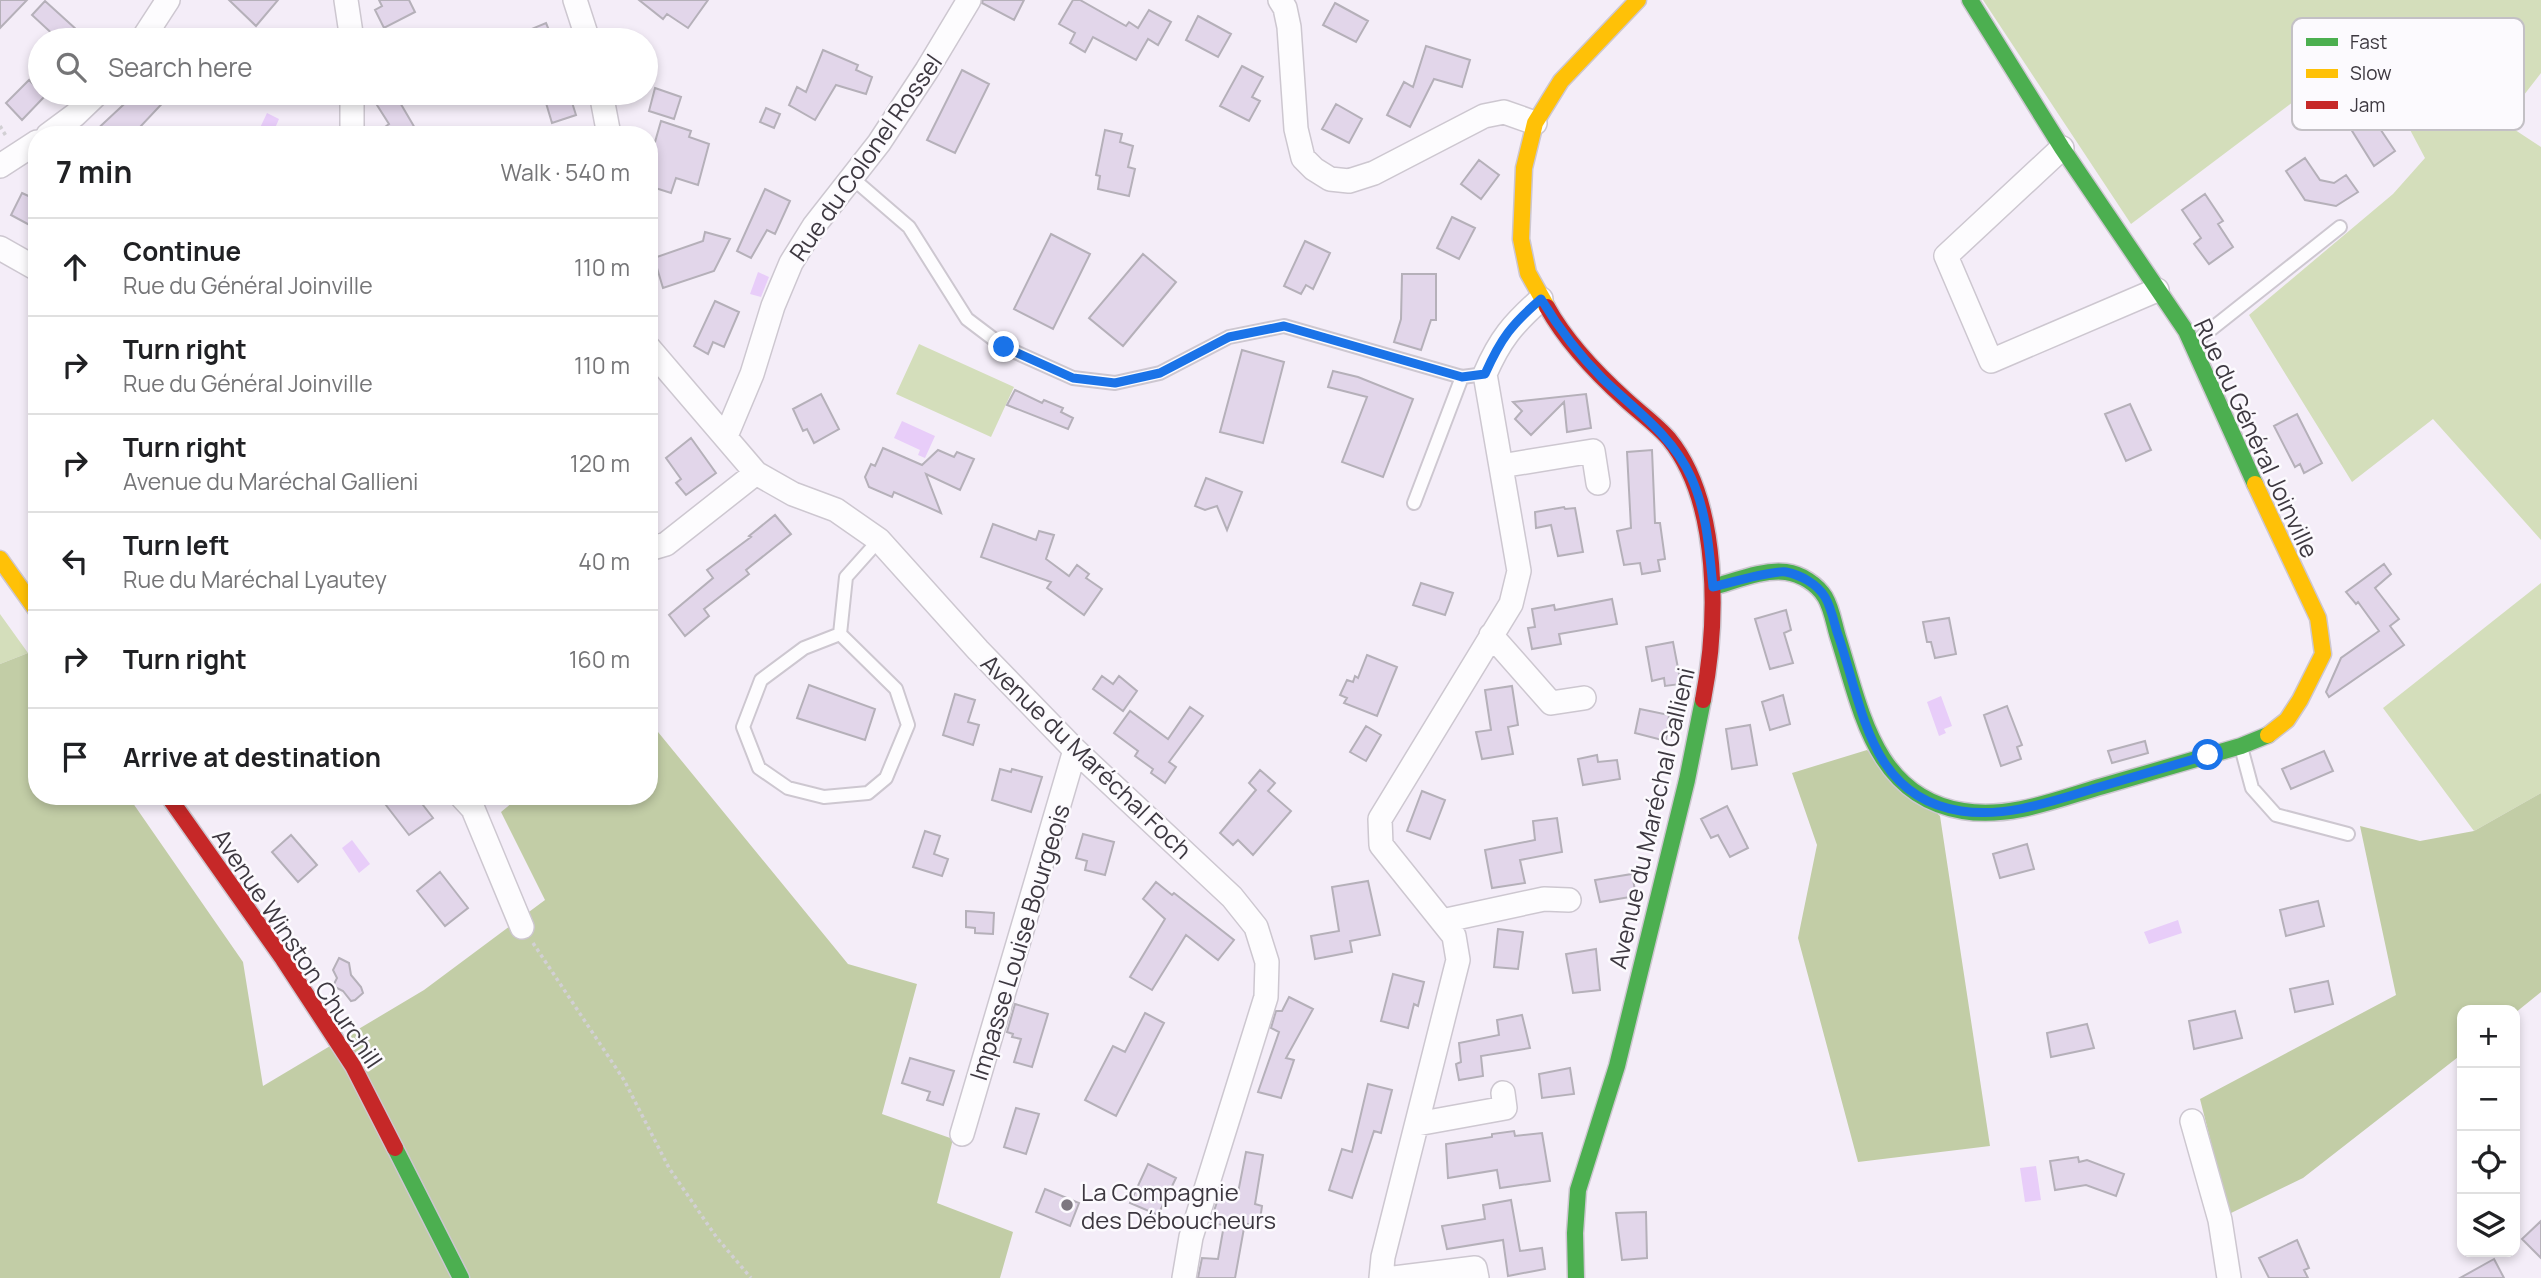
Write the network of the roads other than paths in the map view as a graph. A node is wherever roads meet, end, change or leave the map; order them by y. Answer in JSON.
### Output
{"nodes":[{"id":1,"x":168,"y":0,"type":"edge"},
{"id":2,"x":346,"y":0,"type":"edge"},
{"id":3,"x":575,"y":0,"type":"edge"},
{"id":4,"x":969,"y":0,"type":"edge"},
{"id":5,"x":1280,"y":0,"type":"edge"},
{"id":6,"x":1638,"y":0,"type":"edge"},
{"id":7,"x":1969,"y":0,"type":"edge"},
{"id":8,"x":150,"y":28,"type":"edge"},
{"id":9,"x":350,"y":28,"type":"edge"},
{"id":10,"x":584,"y":28,"type":"edge"},
{"id":11,"x":85,"y":105,"type":"edge"},
{"id":12,"x":352,"y":105,"type":"edge"},
{"id":13,"x":603,"y":105,"type":"edge"},
{"id":14,"x":1535,"y":123,"type":"junction"},
{"id":15,"x":60,"y":126,"type":"edge"},
{"id":16,"x":352,"y":126,"type":"edge"},
{"id":17,"x":607,"y":126,"type":"edge"},
{"id":18,"x":28,"y":148,"type":"edge"},
{"id":19,"x":2062,"y":148,"type":"junction"},
{"id":20,"x":0,"y":166,"type":"edge"},
{"id":21,"x":851,"y":177,"type":"junction"},
{"id":22,"x":2340,"y":227,"type":"dead end"},
{"id":23,"x":0,"y":248,"type":"edge"},
{"id":24,"x":28,"y":264,"type":"edge"},
{"id":25,"x":2157,"y":290,"type":"junction"},
{"id":26,"x":1541,"y":299,"type":"junction"},
{"id":27,"x":2192,"y":345,"type":"junction"},
{"id":28,"x":658,"y":358,"type":"edge"},
{"id":29,"x":1485,"y":374,"type":"junction"},
{"id":30,"x":1462,"y":377,"type":"junction"},
{"id":31,"x":726,"y":436,"type":"junction"},
{"id":32,"x":1501,"y":466,"type":"junction"},
{"id":33,"x":756,"y":472,"type":"junction"},
{"id":34,"x":1598,"y":483,"type":"dead end"},
{"id":35,"x":1414,"y":503,"type":"dead end"},
{"id":36,"x":879,"y":540,"type":"junction"},
{"id":37,"x":658,"y":546,"type":"edge"},
{"id":38,"x":0,"y":559,"type":"edge"},
{"id":39,"x":1713,"y":587,"type":"junction"},
{"id":40,"x":28,"y":591,"type":"edge"},
{"id":41,"x":840,"y":634,"type":"junction"},
{"id":42,"x":1491,"y":635,"type":"junction"},
{"id":43,"x":1584,"y":698,"type":"dead end"},
{"id":44,"x":2241,"y":746,"type":"junction"},
{"id":45,"x":1075,"y":750,"type":"junction"},
{"id":46,"x":174,"y":805,"type":"edge"},
{"id":47,"x":470,"y":805,"type":"edge"},
{"id":48,"x":2348,"y":834,"type":"dead end"},
{"id":49,"x":1569,"y":900,"type":"dead end"},
{"id":50,"x":1442,"y":921,"type":"junction"},
{"id":51,"x":522,"y":927,"type":"road end"},
{"id":52,"x":1503,"y":1093,"type":"dead end"},
{"id":53,"x":2192,"y":1121,"type":"dead end"},
{"id":54,"x":1417,"y":1124,"type":"junction"},
{"id":55,"x":962,"y":1134,"type":"dead end"},
{"id":56,"x":461,"y":1278,"type":"edge"},
{"id":57,"x":1184,"y":1278,"type":"edge"},
{"id":58,"x":1381,"y":1278,"type":"edge"},
{"id":59,"x":1394,"y":1278,"type":"edge"},
{"id":60,"x":1477,"y":1278,"type":"edge"},
{"id":61,"x":1576,"y":1278,"type":"edge"},
{"id":62,"x":2229,"y":1278,"type":"edge"}],
"edges":[{"from":1,"to":8,"type":"street"},
{"from":2,"to":9,"type":"street"},
{"from":3,"to":10,"type":"street"},
{"from":4,"to":21,"type":"street","name":"Rue du Colonel Rossel"},
{"from":5,"to":14,"type":"street"},
{"from":6,"to":14,"type":"street","name":"Avenue du Maréchal Gallieni"},
{"from":7,"to":19,"type":"street","name":"Rue du Général Joinville"},
{"from":11,"to":15,"type":"street"},
{"from":12,"to":16,"type":"street"},
{"from":13,"to":17,"type":"street"},
{"from":14,"to":26,"type":"street","name":"Avenue du Maréchal Gallieni"},
{"from":18,"to":20,"type":"street"},
{"from":19,"to":25,"type":"street","name":"Rue du Général Joinville"},
{"from":19,"to":25,"type":"street"},
{"from":21,"to":30,"type":"lane"},
{"from":21,"to":31,"type":"street","name":"Rue du Colonel Rossel"},
{"from":22,"to":27,"type":"lane"},
{"from":23,"to":24,"type":"street"},
{"from":25,"to":27,"type":"street","name":"Rue du Général Joinville"},
{"from":26,"to":29,"type":"street"},
{"from":26,"to":39,"type":"street","name":"Avenue du Maréchal Gallieni"},
{"from":27,"to":44,"type":"street","name":"Rue du Général Joinville"},
{"from":28,"to":31,"type":"street","name":"Avenue du Maréchal Foch"},
{"from":29,"to":30,"type":"lane"},
{"from":29,"to":32,"type":"street"},
{"from":30,"to":35,"type":"lane"},
{"from":31,"to":33,"type":"street","name":"Avenue du Maréchal Foch"},
{"from":32,"to":34,"type":"street"},
{"from":32,"to":42,"type":"street"},
{"from":33,"to":36,"type":"street","name":"Avenue du Maréchal Foch"},
{"from":33,"to":37,"type":"street"},
{"from":36,"to":41,"type":"lane"},
{"from":36,"to":45,"type":"street","name":"Avenue du Maréchal Foch"},
{"from":38,"to":40,"type":"street"},
{"from":39,"to":44,"type":"street","name":"Rue du Général Joinville"},
{"from":39,"to":61,"type":"street","name":"Avenue du Maréchal Gallieni"},
{"from":41,"to":41,"type":"lane"},
{"from":42,"to":43,"type":"street"},
{"from":42,"to":50,"type":"street"},
{"from":44,"to":48,"type":"lane"},
{"from":45,"to":55,"type":"street","name":"Impasse Louise Bourgeois"},
{"from":45,"to":57,"type":"street","name":"Avenue du Maréchal Foch"},
{"from":46,"to":56,"type":"street","name":"Avenue Winston Churchill"},
{"from":47,"to":51,"type":"street"},
{"from":49,"to":50,"type":"street"},
{"from":50,"to":54,"type":"street"},
{"from":52,"to":54,"type":"street"},
{"from":53,"to":62,"type":"street"},
{"from":54,"to":58,"type":"street"},
{"from":59,"to":60,"type":"street"}]}
